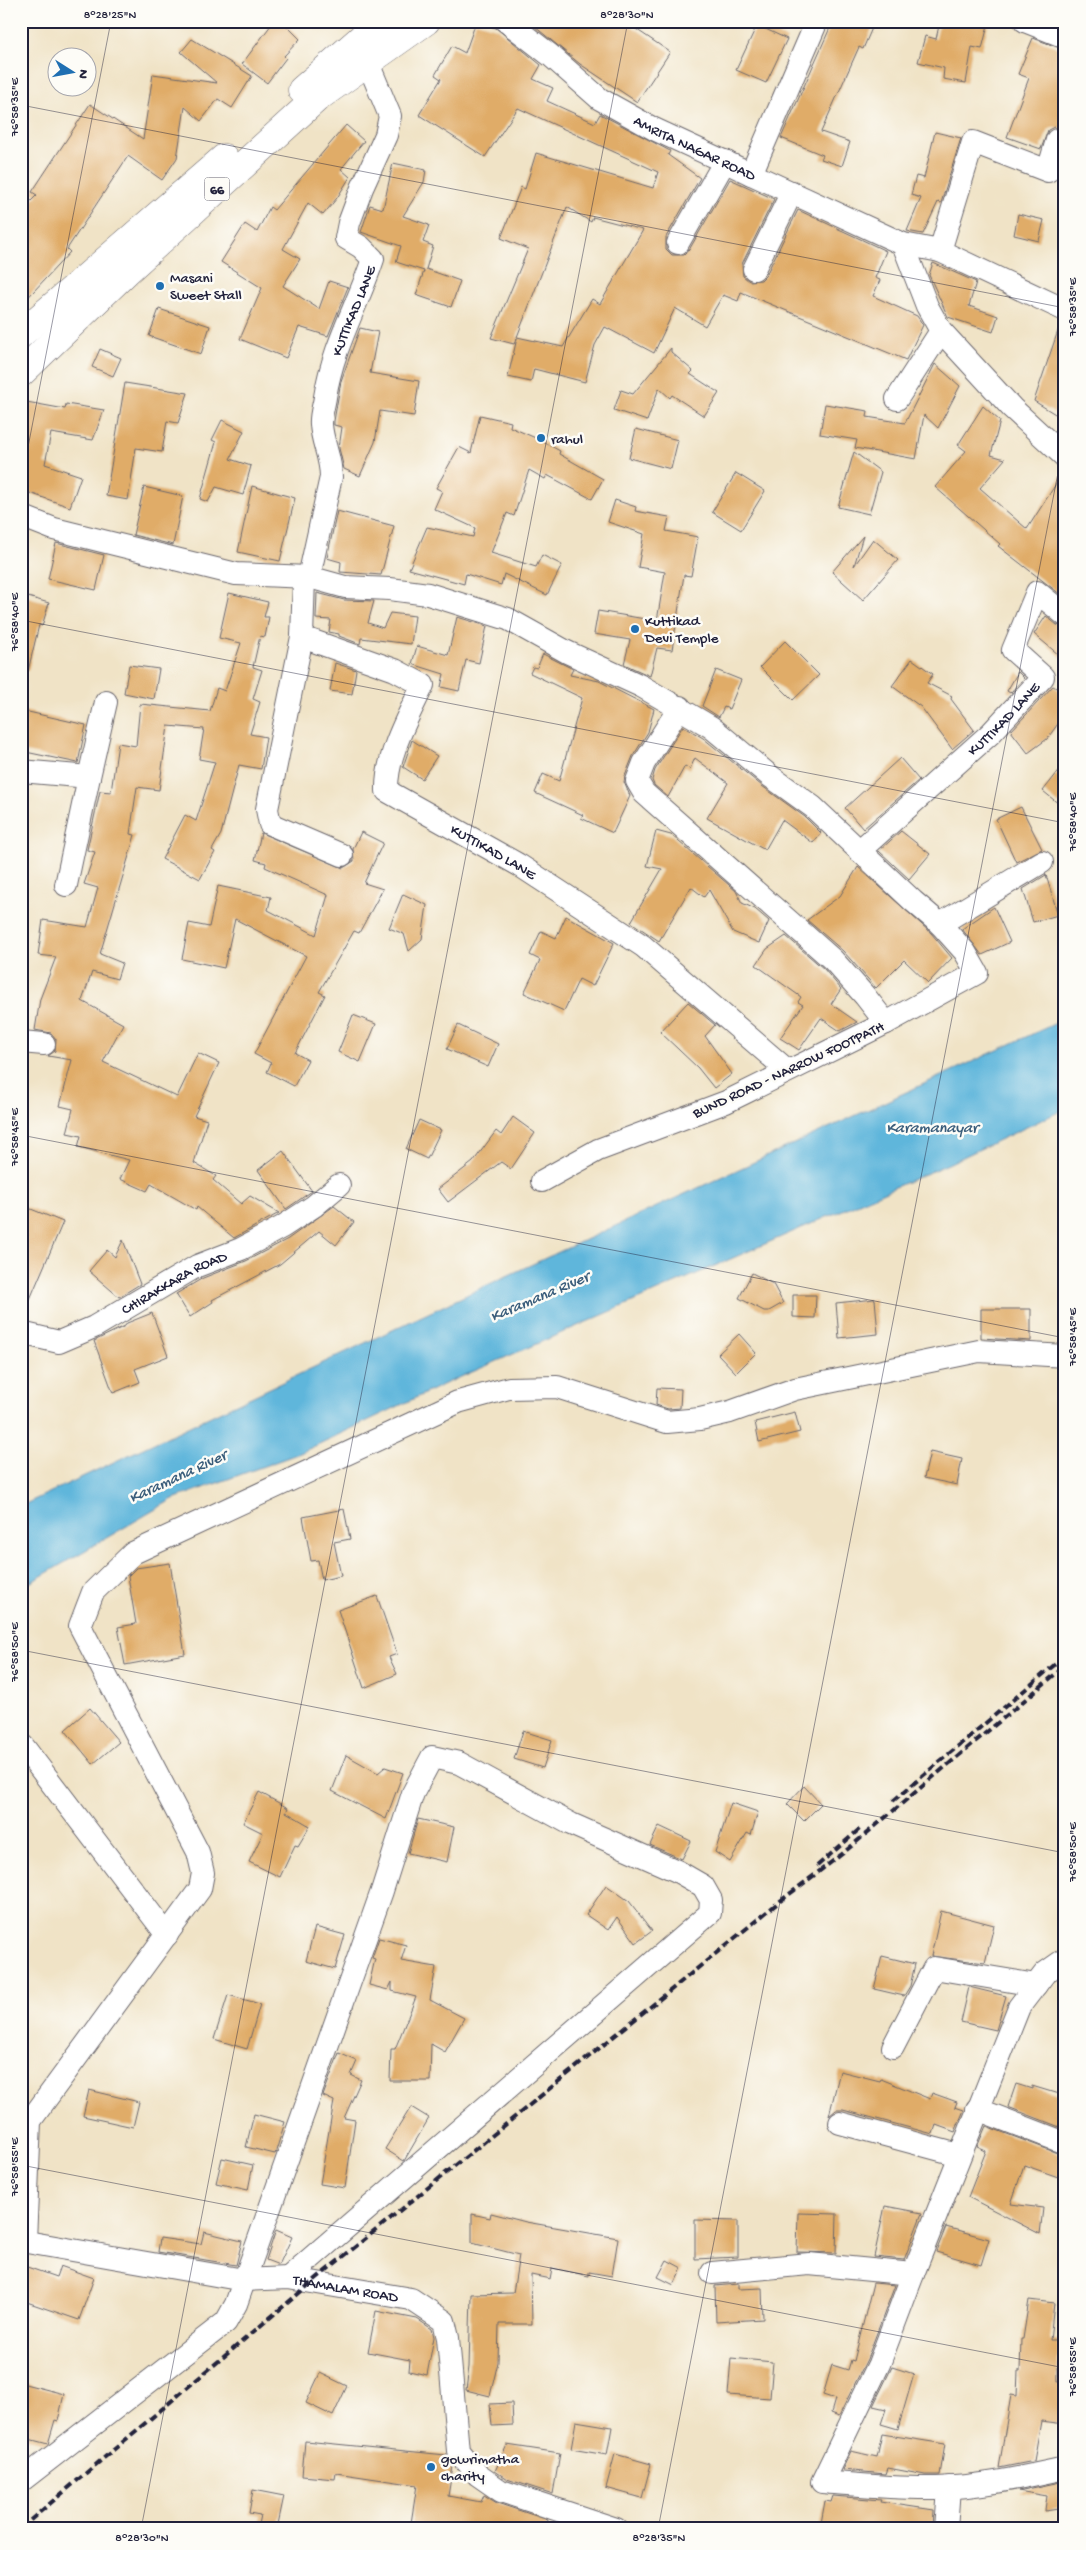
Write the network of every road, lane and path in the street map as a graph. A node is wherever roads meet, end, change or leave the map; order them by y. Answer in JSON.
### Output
{"nodes":[{"id":1,"x":381,"y":21,"type":"edge"},
{"id":2,"x":426,"y":21,"type":"edge"},
{"id":3,"x":506,"y":21,"type":"edge"},
{"id":4,"x":817,"y":21,"type":"edge"},
{"id":5,"x":1025,"y":21,"type":"edge"},
{"id":6,"x":1065,"y":37,"type":"edge"},
{"id":7,"x":368,"y":63,"type":"junction"},
{"id":8,"x":1057,"y":140,"type":"dead end"},
{"id":9,"x":725,"y":161,"type":"junction"},
{"id":10,"x":751,"y":174,"type":"junction"},
{"id":11,"x":792,"y":192,"type":"junction"},
{"id":12,"x":678,"y":243,"type":"dead end"},
{"id":13,"x":903,"y":244,"type":"junction"},
{"id":14,"x":940,"y":250,"type":"junction"},
{"id":15,"x":754,"y":269,"type":"dead end"},
{"id":16,"x":1065,"y":310,"type":"edge"},
{"id":17,"x":941,"y":331,"type":"junction"},
{"id":18,"x":21,"y":334,"type":"edge"},
{"id":19,"x":21,"y":373,"type":"edge"},
{"id":20,"x":897,"y":400,"type":"dead end"},
{"id":21,"x":1065,"y":457,"type":"edge"},
{"id":22,"x":21,"y":516,"type":"edge"},
{"id":23,"x":307,"y":577,"type":"junction"},
{"id":24,"x":1065,"y":615,"type":"edge"},
{"id":25,"x":302,"y":638,"type":"junction"},
{"id":26,"x":106,"y":702,"type":"dead end"},
{"id":27,"x":680,"y":707,"type":"junction"},
{"id":28,"x":21,"y":771,"type":"edge"},
{"id":29,"x":89,"y":777,"type":"junction"},
{"id":30,"x":859,"y":851,"type":"junction"},
{"id":31,"x":342,"y":855,"type":"dead end"},
{"id":32,"x":1042,"y":862,"type":"dead end"},
{"id":33,"x":66,"y":885,"type":"dead end"},
{"id":34,"x":940,"y":924,"type":"junction"},
{"id":35,"x":886,"y":1023,"type":"junction"},
{"id":36,"x":21,"y":1042,"type":"edge"},
{"id":37,"x":44,"y":1044,"type":"dead end"},
{"id":38,"x":787,"y":1070,"type":"junction"},
{"id":39,"x":542,"y":1182,"type":"dead end"},
{"id":40,"x":339,"y":1185,"type":"dead end"},
{"id":41,"x":25,"y":1335,"type":"edge"},
{"id":42,"x":1065,"y":1356,"type":"edge"},
{"id":43,"x":21,"y":1747,"type":"edge"},
{"id":44,"x":167,"y":1936,"type":"junction"},
{"id":45,"x":1065,"y":1959,"type":"edge"},
{"id":46,"x":1036,"y":1985,"type":"junction"},
{"id":47,"x":894,"y":2047,"type":"dead end"},
{"id":48,"x":978,"y":2109,"type":"junction"},
{"id":49,"x":840,"y":2122,"type":"dead end"},
{"id":50,"x":1065,"y":2143,"type":"edge"},
{"id":51,"x":959,"y":2155,"type":"junction"},
{"id":52,"x":23,"y":2241,"type":"edge"},
{"id":53,"x":712,"y":2273,"type":"dead end"},
{"id":54,"x":913,"y":2274,"type":"junction"},
{"id":55,"x":288,"y":2278,"type":"junction"},
{"id":56,"x":244,"y":2280,"type":"junction"},
{"id":57,"x":1065,"y":2468,"type":"edge"},
{"id":58,"x":21,"y":2481,"type":"edge"},
{"id":59,"x":950,"y":2487,"type":"junction"},
{"id":60,"x":616,"y":2529,"type":"edge"},
{"id":61,"x":946,"y":2529,"type":"edge"}],
"edges":[{"from":1,"to":18,"type":"main road"},
{"from":2,"to":7,"type":"main road","number":"66"},
{"from":3,"to":9,"type":"street","name":"AMRITA NAGAR ROAD"},
{"from":4,"to":10,"type":"street"},
{"from":5,"to":6,"type":"street"},
{"from":7,"to":19,"type":"main road","number":"66"},
{"from":7,"to":23,"type":"street","name":"KUTTIKAD LANE"},
{"from":8,"to":14,"type":"street"},
{"from":9,"to":10,"type":"street","name":"AMRITA NAGAR ROAD"},
{"from":9,"to":12,"type":"street"},
{"from":10,"to":11,"type":"street","name":"AMRITA NAGAR ROAD"},
{"from":11,"to":13,"type":"street","name":"AMRITA NAGAR ROAD"},
{"from":11,"to":15,"type":"street"},
{"from":13,"to":14,"type":"street","name":"AMRITA NAGAR ROAD"},
{"from":13,"to":17,"type":"street"},
{"from":14,"to":16,"type":"street","name":"AMRITA NAGAR ROAD"},
{"from":17,"to":20,"type":"street"},
{"from":17,"to":21,"type":"street"},
{"from":22,"to":23,"type":"street"},
{"from":23,"to":25,"type":"street","name":"KUTTIKAD LANE"},
{"from":23,"to":27,"type":"street"},
{"from":24,"to":30,"type":"street","name":"KUTTIKAD LANE"},
{"from":25,"to":31,"type":"street","name":"KUTTIKAD LANE"},
{"from":25,"to":38,"type":"street","name":"KUTTIKAD LANE"},
{"from":26,"to":29,"type":"street"},
{"from":27,"to":30,"type":"street"},
{"from":27,"to":35,"type":"street"},
{"from":28,"to":29,"type":"street"},
{"from":29,"to":33,"type":"street"},
{"from":30,"to":34,"type":"street"},
{"from":32,"to":34,"type":"street"},
{"from":34,"to":35,"type":"street","name":"BUND ROAD - NARROW FOOTPATH"},
{"from":35,"to":38,"type":"street","name":"BUND ROAD - NARROW FOOTPATH"},
{"from":36,"to":37,"type":"street"},
{"from":38,"to":39,"type":"street","name":"BUND ROAD - NARROW FOOTPATH"},
{"from":40,"to":41,"type":"street","name":"CHIRAKKARA ROAD"},
{"from":42,"to":44,"type":"street"},
{"from":43,"to":44,"type":"street"},
{"from":44,"to":52,"type":"street"},
{"from":45,"to":46,"type":"street"},
{"from":46,"to":47,"type":"street"},
{"from":46,"to":48,"type":"street"},
{"from":48,"to":50,"type":"street"},
{"from":48,"to":51,"type":"street"},
{"from":49,"to":51,"type":"street"},
{"from":51,"to":54,"type":"street"},
{"from":52,"to":56,"type":"street","name":"THAMALAM ROAD"},
{"from":53,"to":54,"type":"street"},
{"from":54,"to":59,"type":"street"},
{"from":55,"to":56,"type":"street","name":"THAMALAM ROAD"},
{"from":55,"to":56,"type":"street"},
{"from":55,"to":60,"type":"street","name":"THAMALAM ROAD"},
{"from":56,"to":58,"type":"street"},
{"from":57,"to":59,"type":"street"},
{"from":59,"to":61,"type":"street"}]}
